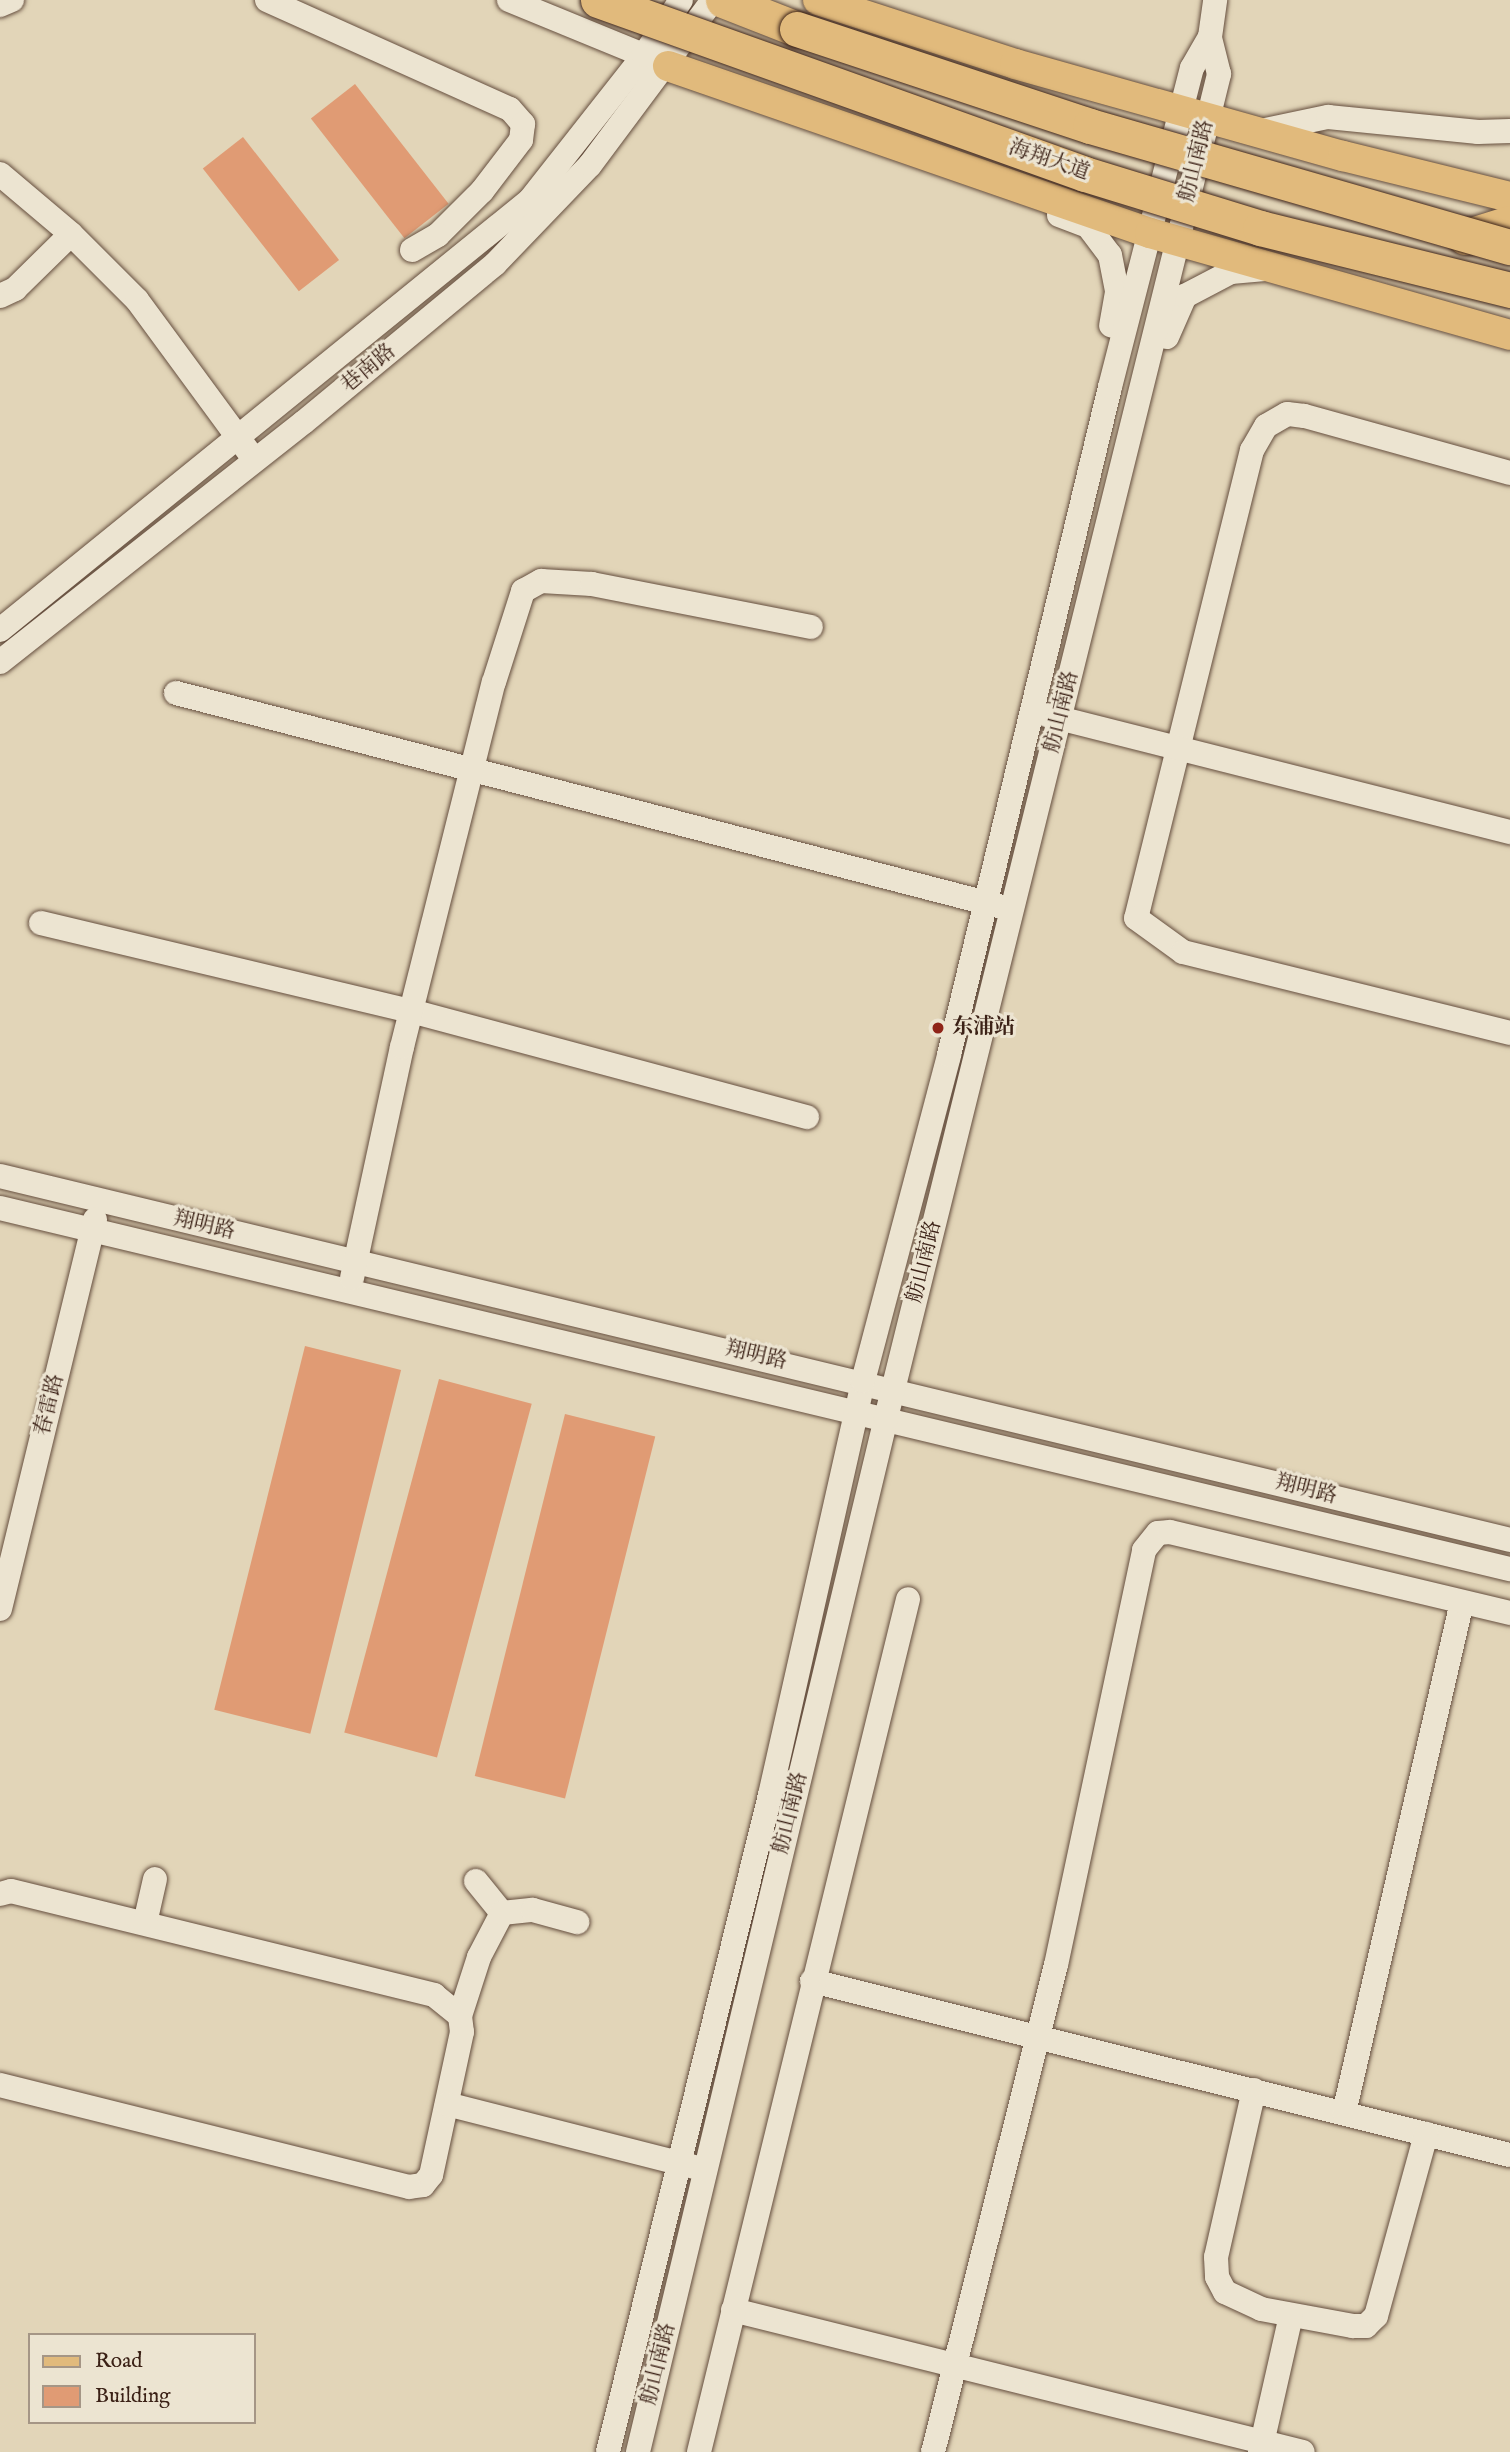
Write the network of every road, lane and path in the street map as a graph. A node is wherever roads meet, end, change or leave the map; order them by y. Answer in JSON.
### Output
{"nodes":[{"id":1,"x":12,"y":0,"type":"edge"},
{"id":2,"x":267,"y":0,"type":"edge"},
{"id":3,"x":509,"y":0,"type":"edge"},
{"id":4,"x":598,"y":0,"type":"edge"},
{"id":5,"x":681,"y":0,"type":"edge"},
{"id":6,"x":713,"y":0,"type":"edge"},
{"id":7,"x":723,"y":0,"type":"edge"},
{"id":8,"x":818,"y":0,"type":"edge"},
{"id":9,"x":1215,"y":0,"type":"edge"},
{"id":10,"x":0,"y":5,"type":"edge"},
{"id":11,"x":1210,"y":37,"type":"junction"},
{"id":12,"x":656,"y":61,"type":"junction"},
{"id":13,"x":1196,"y":114,"type":"junction"},
{"id":14,"x":1510,"y":131,"type":"edge"},
{"id":15,"x":1256,"y":132,"type":"junction"},
{"id":16,"x":978,"y":170,"type":"junction"},
{"id":17,"x":0,"y":174,"type":"edge"},
{"id":18,"x":1510,"y":197,"type":"edge"},
{"id":19,"x":1510,"y":223,"type":"edge"},
{"id":20,"x":71,"y":234,"type":"junction"},
{"id":21,"x":1164,"y":237,"type":"junction"},
{"id":22,"x":1465,"y":237,"type":"junction"},
{"id":23,"x":1510,"y":247,"type":"edge"},
{"id":24,"x":412,"y":250,"type":"dead end"},
{"id":25,"x":1294,"y":274,"type":"junction"},
{"id":26,"x":1457,"y":278,"type":"junction"},
{"id":27,"x":1510,"y":290,"type":"edge"},
{"id":28,"x":0,"y":296,"type":"edge"},
{"id":29,"x":1510,"y":308,"type":"edge"},
{"id":30,"x":1510,"y":335,"type":"edge"},
{"id":31,"x":239,"y":438,"type":"junction"},
{"id":32,"x":255,"y":461,"type":"junction"},
{"id":33,"x":1510,"y":473,"type":"edge"},
{"id":34,"x":1081,"y":510,"type":"junction"},
{"id":35,"x":1111,"y":518,"type":"junction"},
{"id":36,"x":811,"y":627,"type":"dead end"},
{"id":37,"x":0,"y":630,"type":"edge"},
{"id":38,"x":0,"y":662,"type":"edge"},
{"id":39,"x":176,"y":694,"type":"dead end"},
{"id":40,"x":1033,"y":712,"type":"junction"},
{"id":41,"x":1061,"y":718,"type":"junction"},
{"id":42,"x":1178,"y":747,"type":"junction"},
{"id":43,"x":475,"y":771,"type":"junction"},
{"id":44,"x":1510,"y":832,"type":"edge"},
{"id":45,"x":986,"y":903,"type":"junction"},
{"id":46,"x":1013,"y":911,"type":"junction"},
{"id":47,"x":41,"y":923,"type":"dead end"},
{"id":48,"x":411,"y":1011,"type":"junction"},
{"id":49,"x":1510,"y":1032,"type":"edge"},
{"id":50,"x":807,"y":1117,"type":"dead end"},
{"id":51,"x":0,"y":1176,"type":"edge"},
{"id":52,"x":100,"y":1201,"type":"junction"},
{"id":53,"x":0,"y":1208,"type":"edge"},
{"id":54,"x":92,"y":1232,"type":"junction"},
{"id":55,"x":356,"y":1262,"type":"junction"},
{"id":56,"x":349,"y":1292,"type":"junction"},
{"id":57,"x":863,"y":1381,"type":"junction"},
{"id":58,"x":894,"y":1390,"type":"junction"},
{"id":59,"x":856,"y":1410,"type":"junction"},
{"id":60,"x":886,"y":1418,"type":"junction"},
{"id":61,"x":1510,"y":1540,"type":"edge"},
{"id":62,"x":1510,"y":1569,"type":"edge"},
{"id":63,"x":908,"y":1599,"type":"dead end"},
{"id":64,"x":1462,"y":1602,"type":"junction"},
{"id":65,"x":0,"y":1609,"type":"edge"},
{"id":66,"x":1510,"y":1613,"type":"edge"},
{"id":67,"x":155,"y":1879,"type":"dead end"},
{"id":68,"x":476,"y":1881,"type":"dead end"},
{"id":69,"x":0,"y":1894,"type":"edge"},
{"id":70,"x":502,"y":1913,"type":"junction"},
{"id":71,"x":578,"y":1922,"type":"dead end"},
{"id":72,"x":145,"y":1923,"type":"junction"},
{"id":73,"x":812,"y":1981,"type":"junction"},
{"id":74,"x":460,"y":2016,"type":"junction"},
{"id":75,"x":1039,"y":2035,"type":"junction"},
{"id":76,"x":0,"y":2085,"type":"edge"},
{"id":77,"x":1254,"y":2090,"type":"junction"},
{"id":78,"x":447,"y":2105,"type":"junction"},
{"id":79,"x":1344,"y":2113,"type":"junction"},
{"id":80,"x":1426,"y":2134,"type":"junction"},
{"id":81,"x":1510,"y":2155,"type":"edge"},
{"id":82,"x":680,"y":2163,"type":"junction"},
{"id":83,"x":705,"y":2170,"type":"junction"},
{"id":84,"x":733,"y":2310,"type":"junction"},
{"id":85,"x":1291,"y":2316,"type":"junction"},
{"id":86,"x":955,"y":2363,"type":"junction"},
{"id":87,"x":1261,"y":2447,"type":"edge"},
{"id":88,"x":608,"y":2452,"type":"edge"},
{"id":89,"x":638,"y":2452,"type":"edge"},
{"id":90,"x":699,"y":2452,"type":"edge"},
{"id":91,"x":933,"y":2452,"type":"edge"},
{"id":92,"x":1303,"y":2452,"type":"edge"}],
"edges":[{"from":1,"to":10,"type":"street"},
{"from":2,"to":24,"type":"street"},
{"from":3,"to":12,"type":"street"},
{"from":4,"to":26,"type":"highway","name":"海翔大道","bridge":true},
{"from":5,"to":12,"type":"street"},
{"from":6,"to":12,"type":"street","name":"巷南路"},
{"from":7,"to":22,"type":"highway","bridge":true},
{"from":8,"to":13,"type":"main road"},
{"from":9,"to":11,"type":"street"},
{"from":11,"to":13,"type":"street"},
{"from":11,"to":13,"type":"street","name":"舫山南路"},
{"from":12,"to":16,"type":"main road"},
{"from":12,"to":31,"type":"street","name":"巷南路"},
{"from":12,"to":32,"type":"street","name":"巷南路"},
{"from":13,"to":15,"type":"main road"},
{"from":13,"to":21,"type":"street","name":"舫山南路"},
{"from":14,"to":15,"type":"street"},
{"from":15,"to":18,"type":"main road"},
{"from":16,"to":21,"type":"main road"},
{"from":16,"to":34,"type":"street"},
{"from":17,"to":20,"type":"street"},
{"from":19,"to":22,"type":"highway"},
{"from":20,"to":28,"type":"street"},
{"from":20,"to":31,"type":"street"},
{"from":21,"to":25,"type":"main road"},
{"from":21,"to":34,"type":"street","name":"舫山南路"},
{"from":21,"to":35,"type":"street","name":"舫山南路"},
{"from":22,"to":23,"type":"highway","bridge":true},
{"from":25,"to":30,"type":"main road"},
{"from":25,"to":35,"type":"street"},
{"from":26,"to":27,"type":"highway","name":"海翔大道","bridge":true},
{"from":26,"to":29,"type":"highway"},
{"from":31,"to":32,"type":"street"},
{"from":31,"to":37,"type":"street","name":"巷南路"},
{"from":32,"to":38,"type":"street","name":"巷南路"},
{"from":33,"to":42,"type":"street"},
{"from":34,"to":40,"type":"street","name":"舫山南路"},
{"from":35,"to":41,"type":"street","name":"舫山南路"},
{"from":36,"to":43,"type":"street"},
{"from":39,"to":43,"type":"street"},
{"from":40,"to":41,"type":"street"},
{"from":40,"to":45,"type":"street","name":"舫山南路"},
{"from":41,"to":42,"type":"street"},
{"from":41,"to":46,"type":"street","name":"舫山南路"},
{"from":42,"to":44,"type":"street"},
{"from":42,"to":49,"type":"street"},
{"from":43,"to":45,"type":"street"},
{"from":43,"to":48,"type":"street"},
{"from":45,"to":46,"type":"street"},
{"from":45,"to":57,"type":"street","name":"舫山南路"},
{"from":46,"to":58,"type":"street","name":"舫山南路"},
{"from":47,"to":48,"type":"street"},
{"from":48,"to":50,"type":"street"},
{"from":48,"to":55,"type":"street"},
{"from":51,"to":52,"type":"street","name":"翔明路"},
{"from":52,"to":54,"type":"street","name":"春雷路"},
{"from":52,"to":55,"type":"street","name":"翔明路"},
{"from":53,"to":54,"type":"street","name":"翔明路"},
{"from":54,"to":56,"type":"street","name":"翔明路"},
{"from":54,"to":65,"type":"street","name":"春雷路"},
{"from":55,"to":56,"type":"street"},
{"from":55,"to":57,"type":"street","name":"翔明路"},
{"from":56,"to":59,"type":"street","name":"翔明路"},
{"from":57,"to":58,"type":"street","name":"翔明路"},
{"from":57,"to":59,"type":"street","name":"舫山南路"},
{"from":58,"to":60,"type":"street","name":"舫山南路"},
{"from":58,"to":61,"type":"street","name":"翔明路"},
{"from":59,"to":60,"type":"street","name":"翔明路"},
{"from":59,"to":82,"type":"street","name":"舫山南路"},
{"from":60,"to":62,"type":"street","name":"翔明路"},
{"from":60,"to":83,"type":"street","name":"舫山南路"},
{"from":63,"to":73,"type":"street"},
{"from":64,"to":66,"type":"street"},
{"from":64,"to":75,"type":"street"},
{"from":64,"to":79,"type":"street"},
{"from":67,"to":72,"type":"street"},
{"from":68,"to":70,"type":"street"},
{"from":69,"to":72,"type":"street"},
{"from":70,"to":71,"type":"street"},
{"from":70,"to":74,"type":"street"},
{"from":72,"to":74,"type":"street"},
{"from":73,"to":75,"type":"street"},
{"from":73,"to":84,"type":"street"},
{"from":74,"to":78,"type":"street"},
{"from":75,"to":77,"type":"street"},
{"from":75,"to":86,"type":"street"},
{"from":76,"to":78,"type":"street"},
{"from":77,"to":79,"type":"street"},
{"from":77,"to":85,"type":"street"},
{"from":78,"to":82,"type":"street"},
{"from":79,"to":80,"type":"street"},
{"from":80,"to":81,"type":"street"},
{"from":80,"to":85,"type":"street"},
{"from":82,"to":83,"type":"street"},
{"from":82,"to":88,"type":"street","name":"舫山南路"},
{"from":83,"to":89,"type":"street","name":"舫山南路"},
{"from":84,"to":86,"type":"street"},
{"from":84,"to":90,"type":"street"},
{"from":85,"to":87,"type":"street"},
{"from":86,"to":87,"type":"street"},
{"from":86,"to":91,"type":"street"},
{"from":87,"to":92,"type":"street"}]}
